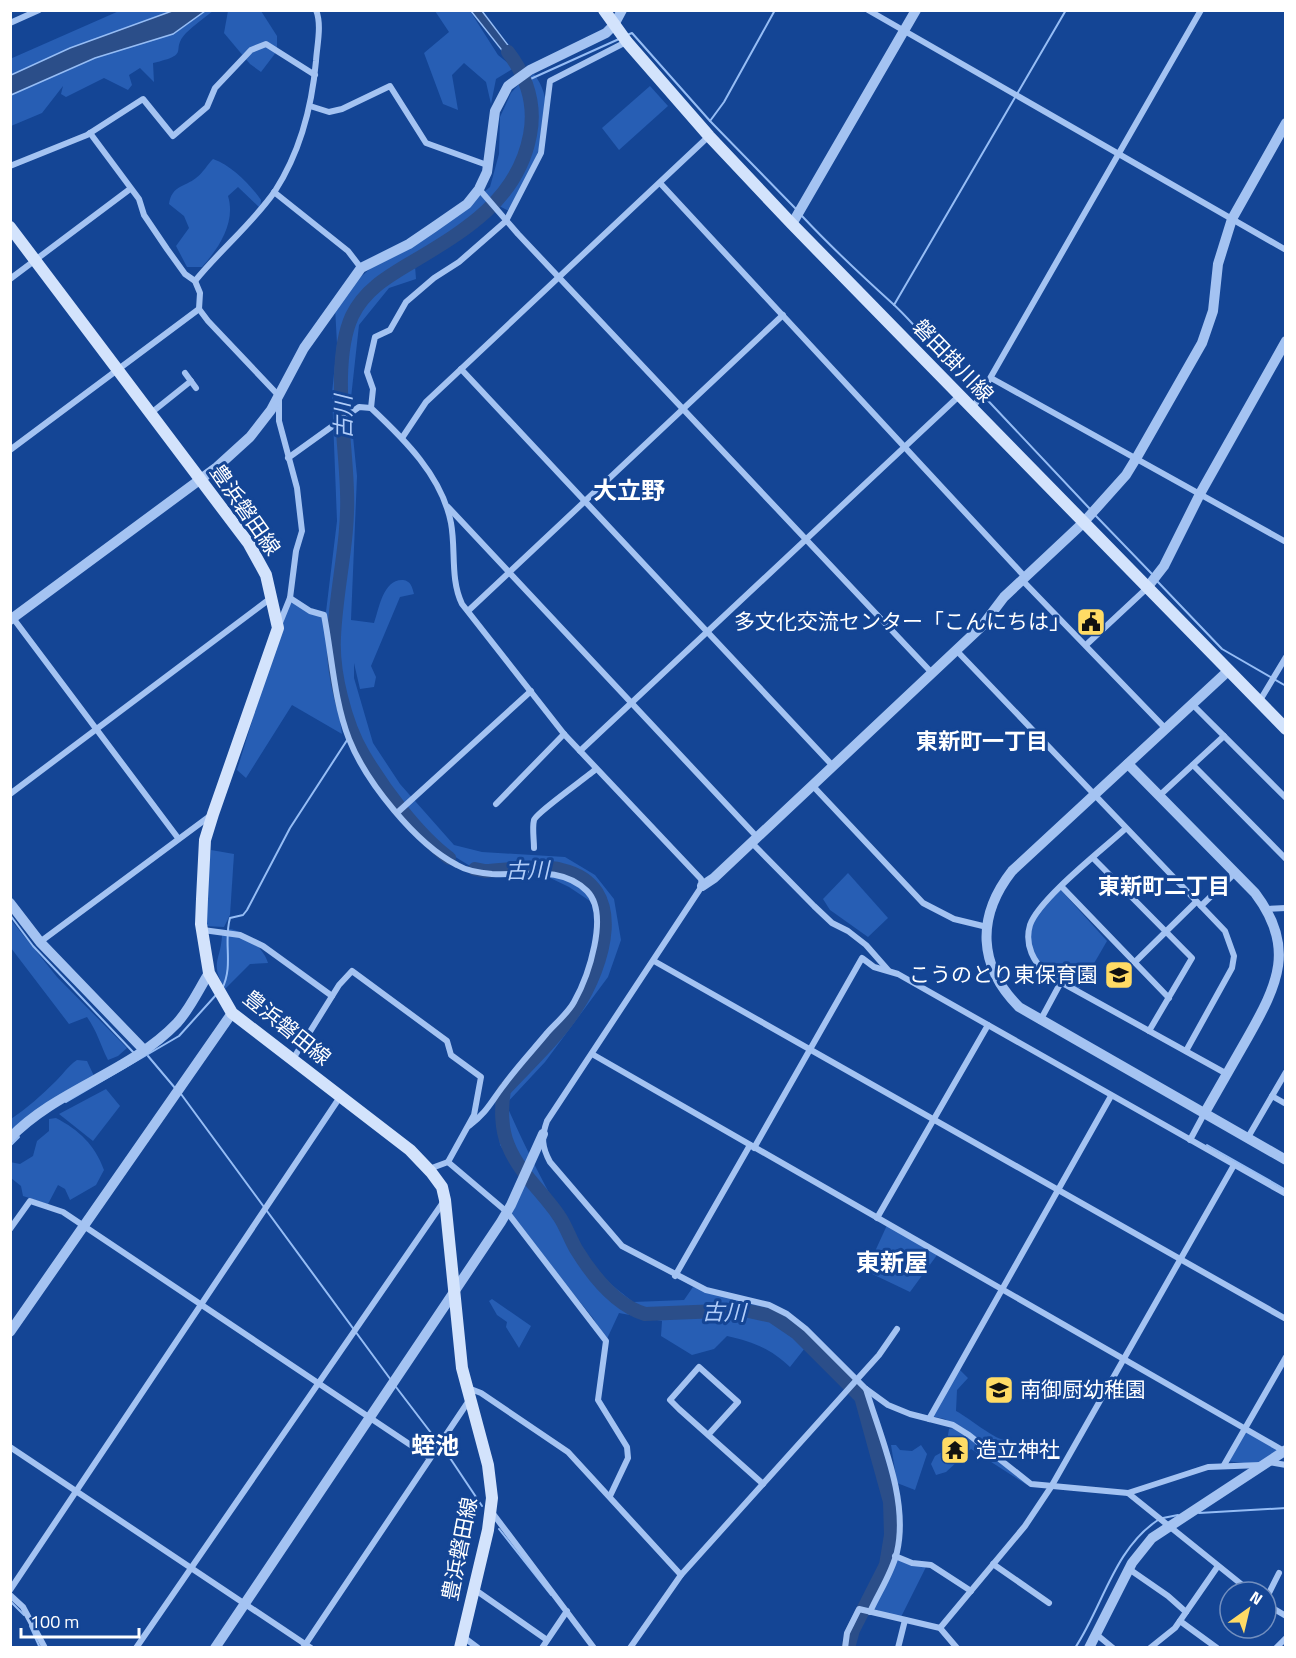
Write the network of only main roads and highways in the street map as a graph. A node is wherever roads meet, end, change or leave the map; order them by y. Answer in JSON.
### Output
{"nodes":[{"id":1,"x":604,"y":10,"type":"edge"},
{"id":2,"x":10,"y":227,"type":"edge"},
{"id":3,"x":1286,"y":729,"type":"edge"},
{"id":4,"x":461,"y":1642,"type":"edge"}],
"edges":[{"from":1,"to":3,"type":"main road","name":"磐田掛川線"},
{"from":2,"to":4,"type":"main road","name":"豊浜磐田線"}]}
